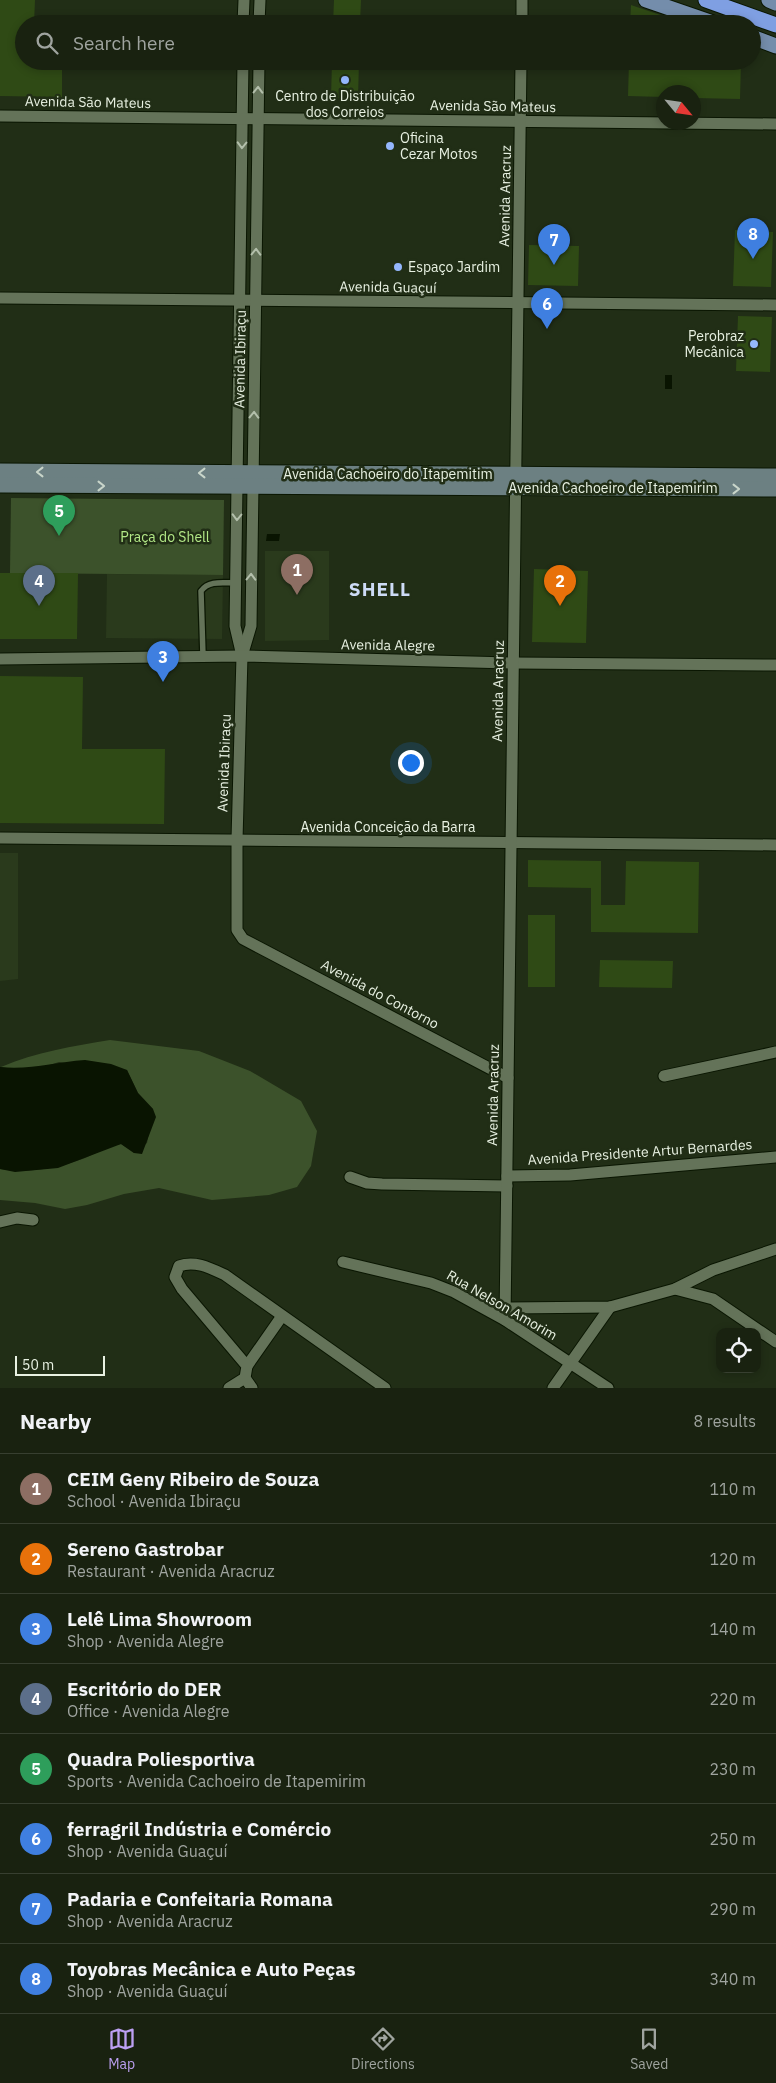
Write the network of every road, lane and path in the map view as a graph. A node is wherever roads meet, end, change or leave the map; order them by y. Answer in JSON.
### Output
{"nodes":[{"id":1,"x":244,"y":0,"type":"edge"},
{"id":2,"x":260,"y":0,"type":"edge"},
{"id":3,"x":522,"y":0,"type":"edge"},
{"id":4,"x":646,"y":0,"type":"edge"},
{"id":5,"x":706,"y":0,"type":"edge"},
{"id":6,"x":769,"y":0,"type":"edge"},
{"id":7,"x":776,"y":2,"type":"edge"},
{"id":8,"x":243,"y":15,"type":"edge"},
{"id":9,"x":259,"y":15,"type":"edge"},
{"id":10,"x":522,"y":15,"type":"edge"},
{"id":11,"x":690,"y":15,"type":"edge"},
{"id":12,"x":748,"y":15,"type":"edge"},
{"id":13,"x":761,"y":20,"type":"edge"},
{"id":14,"x":776,"y":25,"type":"edge"},
{"id":15,"x":761,"y":40,"type":"edge"},
{"id":16,"x":776,"y":46,"type":"edge"},
{"id":17,"x":243,"y":70,"type":"edge"},
{"id":18,"x":259,"y":70,"type":"edge"},
{"id":19,"x":522,"y":70,"type":"edge"},
{"id":20,"x":0,"y":116,"type":"edge"},
{"id":21,"x":242,"y":118,"type":"junction"},
{"id":22,"x":258,"y":119,"type":"junction"},
{"id":23,"x":521,"y":122,"type":"junction"},
{"id":24,"x":776,"y":124,"type":"edge"},
{"id":25,"x":0,"y":298,"type":"edge"},
{"id":26,"x":240,"y":300,"type":"junction"},
{"id":27,"x":255,"y":300,"type":"junction"},
{"id":28,"x":518,"y":303,"type":"junction"},
{"id":29,"x":776,"y":305,"type":"edge"},
{"id":30,"x":0,"y":471,"type":"edge"},
{"id":31,"x":776,"y":476,"type":"edge"},
{"id":32,"x":237,"y":480,"type":"junction"},
{"id":33,"x":253,"y":480,"type":"junction"},
{"id":34,"x":516,"y":481,"type":"junction"},
{"id":35,"x":0,"y":485,"type":"edge"},
{"id":36,"x":776,"y":489,"type":"edge"},
{"id":37,"x":236,"y":583,"type":"junction"},
{"id":38,"x":203,"y":656,"type":"junction"},
{"id":39,"x":242,"y":656,"type":"junction"},
{"id":40,"x":0,"y":658,"type":"edge"},
{"id":41,"x":514,"y":663,"type":"junction"},
{"id":42,"x":776,"y":665,"type":"edge"},
{"id":43,"x":0,"y":838,"type":"edge"},
{"id":44,"x":237,"y":840,"type":"junction"},
{"id":45,"x":511,"y":843,"type":"junction"},
{"id":46,"x":776,"y":845,"type":"edge"},
{"id":47,"x":239,"y":935,"type":"joint"},
{"id":48,"x":776,"y":1052,"type":"edge"},
{"id":49,"x":664,"y":1076,"type":"dead end"},
{"id":50,"x":508,"y":1078,"type":"junction"},
{"id":51,"x":776,"y":1157,"type":"edge"},
{"id":52,"x":350,"y":1177,"type":"dead end"},
{"id":53,"x":507,"y":1181,"type":"junction"},
{"id":54,"x":33,"y":1220,"type":"dead end"},
{"id":55,"x":0,"y":1222,"type":"edge"},
{"id":56,"x":776,"y":1249,"type":"edge"},
{"id":57,"x":343,"y":1262,"type":"dead end"},
{"id":58,"x":675,"y":1289,"type":"junction"},
{"id":59,"x":610,"y":1307,"type":"junction"},
{"id":60,"x":505,"y":1314,"type":"junction"},
{"id":61,"x":282,"y":1316,"type":"junction"},
{"id":62,"x":776,"y":1342,"type":"edge"},
{"id":63,"x":571,"y":1362,"type":"junction"},
{"id":64,"x":246,"y":1372,"type":"junction"},
{"id":65,"x":229,"y":1388,"type":"edge"},
{"id":66,"x":252,"y":1388,"type":"edge"},
{"id":67,"x":385,"y":1388,"type":"edge"},
{"id":68,"x":553,"y":1388,"type":"edge"},
{"id":69,"x":608,"y":1388,"type":"edge"}],
"edges":[{"from":1,"to":8,"type":"street"},
{"from":2,"to":9,"type":"street"},
{"from":3,"to":10,"type":"street"},
{"from":4,"to":11,"type":"main road"},
{"from":5,"to":12,"type":"highway"},
{"from":6,"to":7,"type":"main road"},
{"from":13,"to":14,"type":"highway"},
{"from":15,"to":16,"type":"main road"},
{"from":17,"to":21,"type":"street","name":"Avenida Ibiraçu"},
{"from":22,"to":18,"type":"street","name":"Avenida Ibiraçu","one_way":true},
{"from":19,"to":23,"type":"street","name":"Avenida Aracruz"},
{"from":20,"to":21,"type":"street","name":"Avenida São Mateus"},
{"from":21,"to":22,"type":"street","name":"Avenida São Mateus"},
{"from":21,"to":26,"type":"street","name":"Avenida Ibiraçu","one_way":true},
{"from":22,"to":23,"type":"street","name":"Avenida São Mateus"},
{"from":27,"to":22,"type":"street","name":"Avenida Ibiraçu","one_way":true},
{"from":23,"to":24,"type":"street","name":"Avenida São Mateus"},
{"from":23,"to":28,"type":"street","name":"Avenida Aracruz"},
{"from":25,"to":26,"type":"street","name":"Avenida Guaçuí"},
{"from":26,"to":27,"type":"street","name":"Avenida Guaçuí"},
{"from":26,"to":32,"type":"street","name":"Avenida Ibiraçu"},
{"from":27,"to":28,"type":"street","name":"Avenida Guaçuí"},
{"from":33,"to":27,"type":"street","name":"Avenida Ibiraçu","one_way":true},
{"from":28,"to":29,"type":"street","name":"Avenida Guaçuí"},
{"from":28,"to":34,"type":"street","name":"Avenida Aracruz"},
{"from":32,"to":30,"type":"street","one_way":true},
{"from":31,"to":34,"type":"street"},
{"from":32,"to":33,"type":"street","name":"Avenida Cachoeiro de Itapemirim"},
{"from":35,"to":32,"type":"street","name":"Avenida Cachoeiro de Itapemirim","one_way":true},
{"from":32,"to":37,"type":"street","name":"Avenida Ibiraçu","one_way":true},
{"from":33,"to":34,"type":"street","name":"Avenida Cachoeiro de Itapemirim"},
{"from":39,"to":33,"type":"street","name":"Avenida Ibiraçu","one_way":true},
{"from":34,"to":36,"type":"street","name":"Avenida Cachoeiro de Itapemirim","one_way":true},
{"from":34,"to":41,"type":"street","name":"Avenida Aracruz"},
{"from":37,"to":38,"type":"lane"},
{"from":37,"to":39,"type":"street","name":"Avenida Ibiraçu"},
{"from":38,"to":39,"type":"street","name":"Avenida Alegre"},
{"from":38,"to":40,"type":"street","name":"Avenida Alegre"},
{"from":39,"to":41,"type":"street","name":"Avenida Alegre"},
{"from":39,"to":44,"type":"street","name":"Avenida Ibiraçu"},
{"from":41,"to":42,"type":"street","name":"Avenida Alegre"},
{"from":41,"to":45,"type":"street","name":"Avenida Aracruz"},
{"from":43,"to":44,"type":"street","name":"Avenida Conceição da Barra"},
{"from":44,"to":45,"type":"street","name":"Avenida Conceição da Barra"},
{"from":44,"to":47,"type":"street","name":"Avenida Ibiraçu"},
{"from":45,"to":46,"type":"street","name":"Avenida Conceição da Barra"},
{"from":45,"to":50,"type":"street","name":"Avenida Aracruz"},
{"from":47,"to":50,"type":"street","name":"Avenida do Contorno"},
{"from":48,"to":49,"type":"street"},
{"from":50,"to":53,"type":"street","name":"Avenida Aracruz"},
{"from":51,"to":53,"type":"street","name":"Avenida Presidente Artur Bernardes"},
{"from":52,"to":53,"type":"street","name":"Avenida Presidente Artur Bernardes"},
{"from":53,"to":60,"type":"street","name":"Avenida Aracruz"},
{"from":54,"to":55,"type":"street"},
{"from":56,"to":58,"type":"street"},
{"from":57,"to":60,"type":"street","name":"Rua Nelson Amorim"},
{"from":58,"to":59,"type":"street"},
{"from":58,"to":62,"type":"street"},
{"from":59,"to":60,"type":"street"},
{"from":59,"to":63,"type":"street"},
{"from":60,"to":63,"type":"street","name":"Rua Nelson Amorim"},
{"from":61,"to":64,"type":"street"},
{"from":61,"to":64,"type":"street"},
{"from":61,"to":67,"type":"street"},
{"from":63,"to":68,"type":"street"},
{"from":63,"to":69,"type":"street","name":"Rua Nelson Amorim"},
{"from":64,"to":65,"type":"street"},
{"from":64,"to":66,"type":"street"}]}
